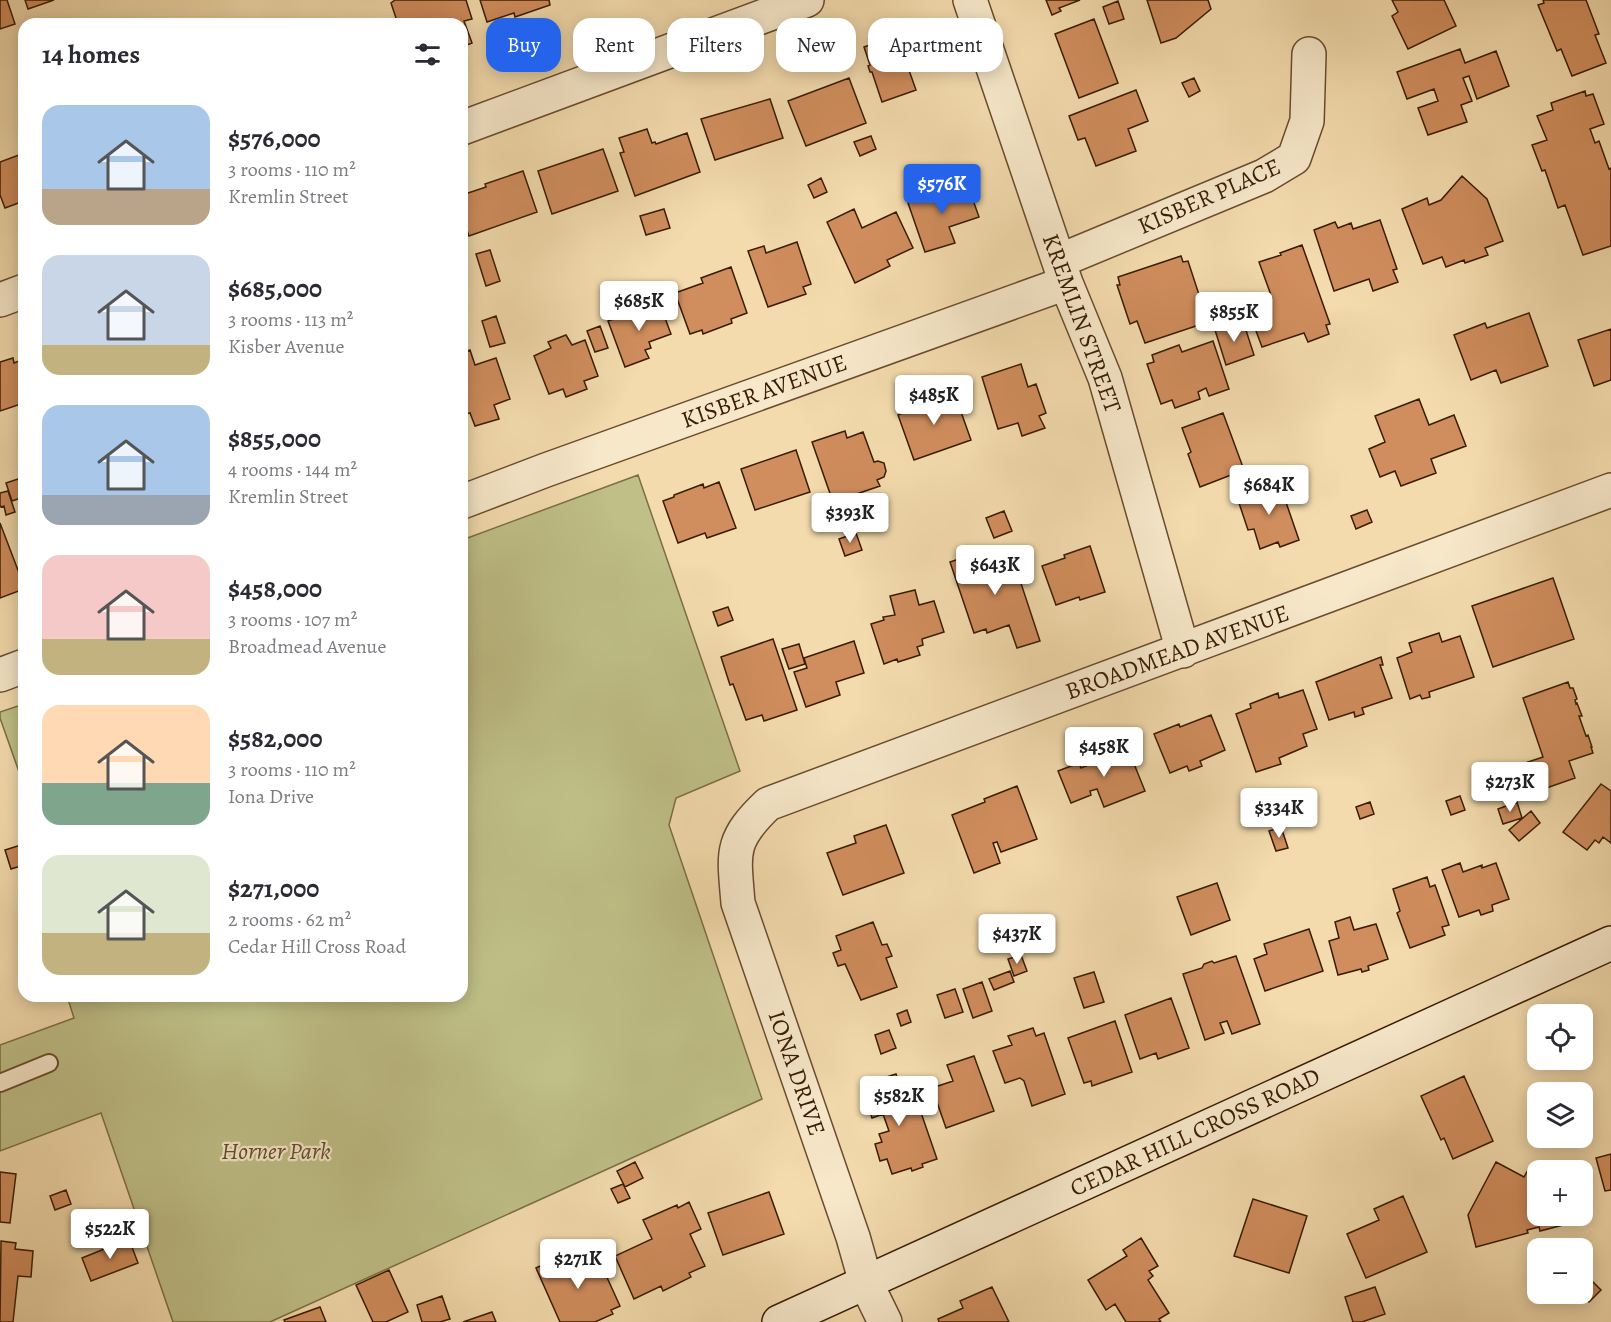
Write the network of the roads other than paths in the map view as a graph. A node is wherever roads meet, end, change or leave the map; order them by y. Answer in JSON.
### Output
{"nodes":[{"id":1,"x":807,"y":0,"type":"edge"},
{"id":2,"x":970,"y":0,"type":"edge"},
{"id":3,"x":1309,"y":54,"type":"dead end"},
{"id":4,"x":468,"y":126,"type":"edge"},
{"id":5,"x":1062,"y":272,"type":"junction"},
{"id":6,"x":18,"y":293,"type":"edge"},
{"id":7,"x":0,"y":300,"type":"edge"},
{"id":8,"x":1610,"y":496,"type":"edge"},
{"id":9,"x":468,"y":500,"type":"edge"},
{"id":10,"x":1183,"y":651,"type":"junction"},
{"id":11,"x":18,"y":668,"type":"edge"},
{"id":12,"x":0,"y":675,"type":"edge"},
{"id":13,"x":748,"y":822,"type":"joint"},
{"id":14,"x":1611,"y":943,"type":"edge"},
{"id":15,"x":49,"y":1063,"type":"dead end"},
{"id":16,"x":0,"y":1083,"type":"edge"},
{"id":17,"x":866,"y":1283,"type":"junction"},
{"id":18,"x":778,"y":1322,"type":"edge"},
{"id":19,"x":885,"y":1322,"type":"edge"}],
"edges":[{"from":1,"to":4,"type":"street"},
{"from":2,"to":5,"type":"street","name":"KREMLIN STREET"},
{"from":3,"to":5,"type":"street","name":"KISBER PLACE"},
{"from":5,"to":9,"type":"street","name":"KISBER AVENUE"},
{"from":5,"to":10,"type":"street","name":"KREMLIN STREET"},
{"from":6,"to":7,"type":"street"},
{"from":8,"to":10,"type":"street","name":"BROADMEAD AVENUE"},
{"from":10,"to":13,"type":"street","name":"BROADMEAD AVENUE"},
{"from":11,"to":12,"type":"street"},
{"from":13,"to":17,"type":"street","name":"IONA DRIVE"},
{"from":14,"to":17,"type":"street","name":"CEDAR HILL CROSS ROAD"},
{"from":15,"to":16,"type":"lane"},
{"from":17,"to":18,"type":"street","name":"CEDAR HILL CROSS ROAD"},
{"from":17,"to":19,"type":"street","name":"IONA DRIVE"}]}
